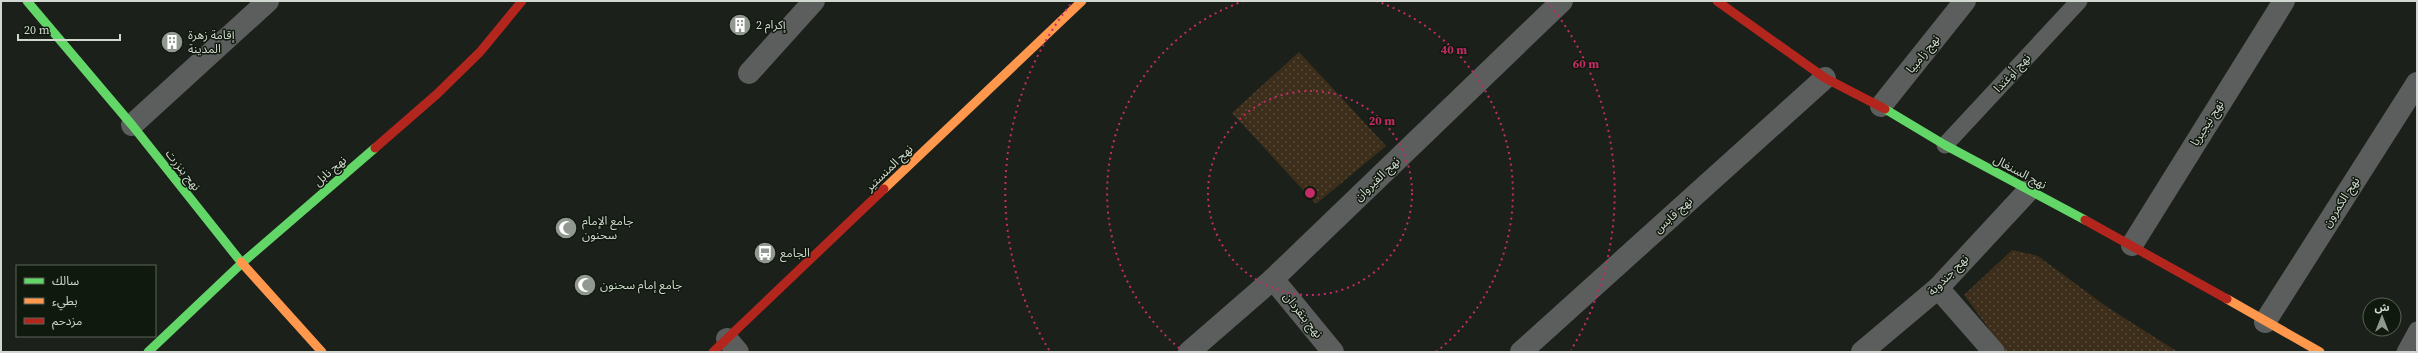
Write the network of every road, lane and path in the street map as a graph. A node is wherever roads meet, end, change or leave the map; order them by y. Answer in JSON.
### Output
{"nodes":[{"id":1,"x":27,"y":1,"type":"edge"},
{"id":2,"x":268,"y":1,"type":"edge"},
{"id":3,"x":522,"y":1,"type":"edge"},
{"id":4,"x":814,"y":1,"type":"edge"},
{"id":5,"x":1082,"y":1,"type":"edge"},
{"id":6,"x":1562,"y":1,"type":"edge"},
{"id":7,"x":1717,"y":1,"type":"edge"},
{"id":8,"x":1965,"y":1,"type":"edge"},
{"id":9,"x":2078,"y":1,"type":"edge"},
{"id":10,"x":2284,"y":1,"type":"edge"},
{"id":11,"x":749,"y":73,"type":"dead end"},
{"id":12,"x":1824,"y":78,"type":"junction"},
{"id":13,"x":2417,"y":83,"type":"edge"},
{"id":14,"x":1881,"y":106,"type":"junction"},
{"id":15,"x":132,"y":125,"type":"junction"},
{"id":16,"x":1945,"y":145,"type":"junction"},
{"id":17,"x":2028,"y":191,"type":"junction"},
{"id":18,"x":2132,"y":245,"type":"junction"},
{"id":19,"x":242,"y":263,"type":"junction"},
{"id":20,"x":1273,"y":279,"type":"junction"},
{"id":21,"x":1938,"y":288,"type":"junction"},
{"id":22,"x":2265,"y":322,"type":"junction"},
{"id":23,"x":2417,"y":330,"type":"edge"},
{"id":24,"x":726,"y":348,"type":"edge"},
{"id":25,"x":148,"y":352,"type":"edge"},
{"id":26,"x":322,"y":352,"type":"edge"},
{"id":27,"x":1189,"y":352,"type":"edge"},
{"id":28,"x":1333,"y":352,"type":"edge"},
{"id":29,"x":1520,"y":352,"type":"edge"},
{"id":30,"x":1862,"y":352,"type":"edge"},
{"id":31,"x":1994,"y":352,"type":"edge"},
{"id":32,"x":2320,"y":352,"type":"edge"},
{"id":33,"x":2405,"y":352,"type":"edge"}],
"edges":[{"from":1,"to":15,"type":"street","name":"نهج بنزرت"},
{"from":2,"to":15,"type":"street"},
{"from":3,"to":19,"type":"street","name":"نهج نابل"},
{"from":4,"to":11,"type":"street"},
{"from":5,"to":24,"type":"street","name":"نهج المنستير"},
{"from":6,"to":20,"type":"street","name":"نهج القيروان"},
{"from":7,"to":12,"type":"street","name":"نهج السنغال"},
{"from":8,"to":14,"type":"street","name":"نهج زامبيا"},
{"from":9,"to":16,"type":"lane","name":"نهج أوغندا"},
{"from":10,"to":18,"type":"street","name":"نهج نيجيريا"},
{"from":12,"to":14,"type":"street","name":"نهج السنغال"},
{"from":12,"to":29,"type":"street","name":"نهج قابس"},
{"from":13,"to":22,"type":"street","name":"نهج الكمرون"},
{"from":14,"to":16,"type":"street","name":"نهج السنغال"},
{"from":15,"to":19,"type":"street","name":"نهج بنزرت"},
{"from":16,"to":17,"type":"street","name":"نهج السنغال"},
{"from":17,"to":18,"type":"street","name":"نهج السنغال"},
{"from":17,"to":21,"type":"street","name":"نهج جندوبة"},
{"from":18,"to":22,"type":"street","name":"نهج السنغال"},
{"from":19,"to":25,"type":"street","name":"نهج نابل"},
{"from":19,"to":26,"type":"street","name":"نهج بنزرت"},
{"from":20,"to":27,"type":"street","name":"نهج القيروان"},
{"from":20,"to":28,"type":"street","name":"نهج بنقردان"},
{"from":21,"to":30,"type":"street","name":"نهج جندوبة"},
{"from":21,"to":31,"type":"street"},
{"from":22,"to":32,"type":"street","name":"نهج السنغال"},
{"from":23,"to":33,"type":"lane"}]}
